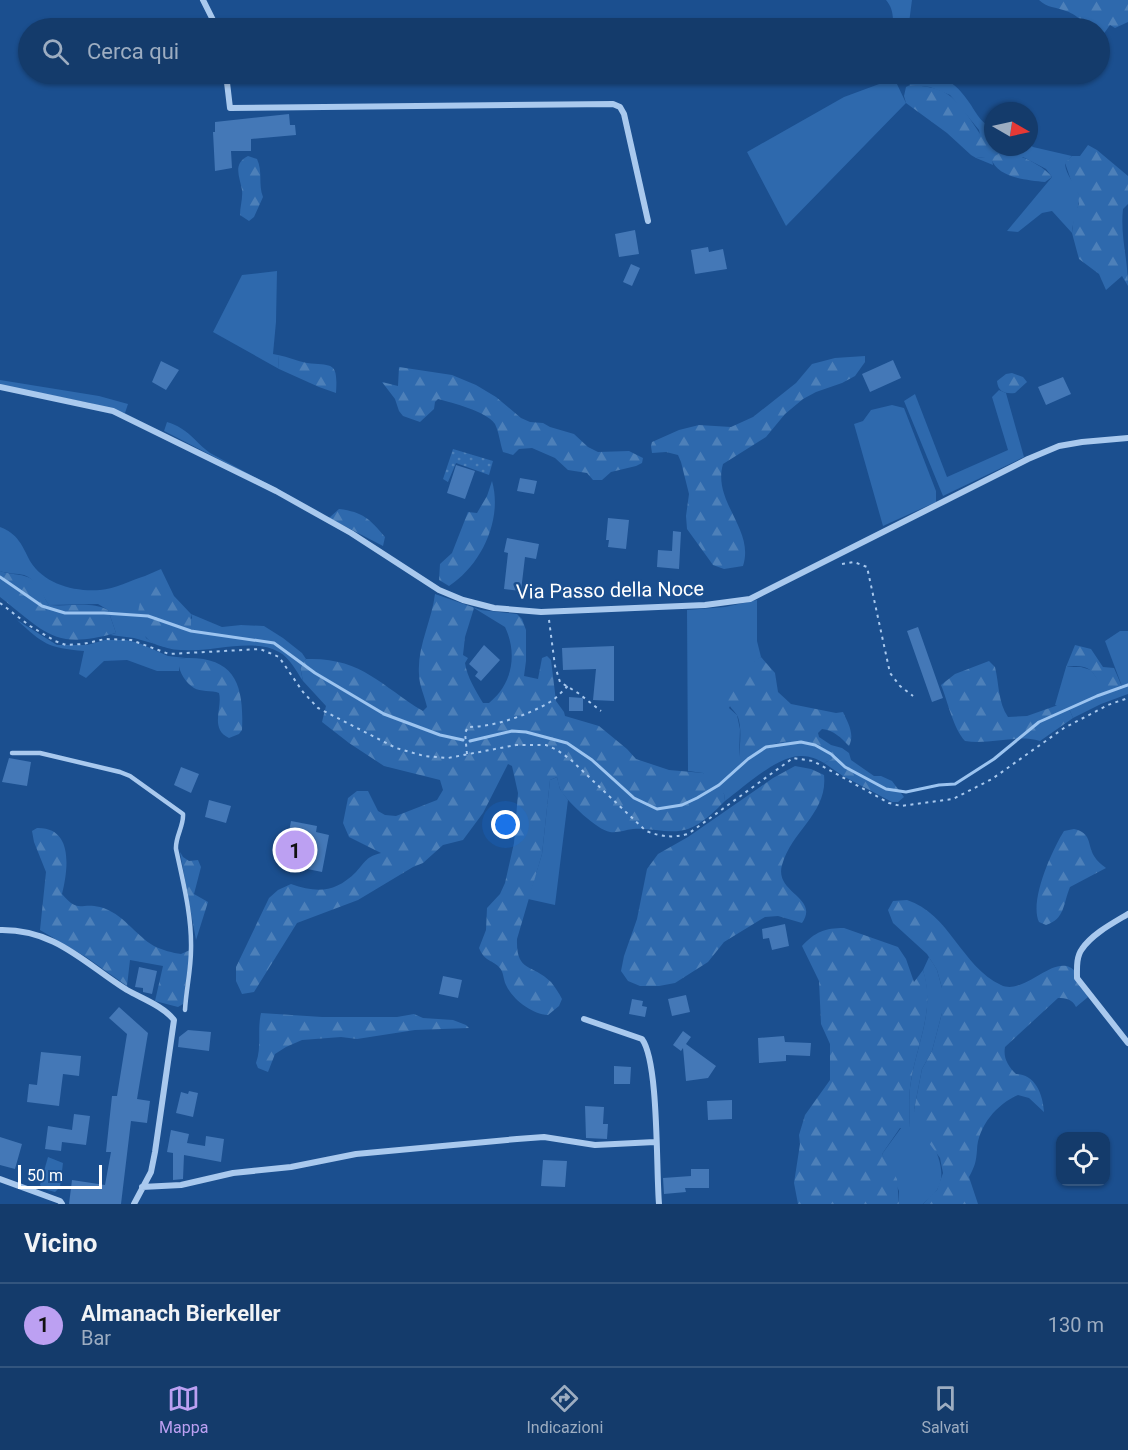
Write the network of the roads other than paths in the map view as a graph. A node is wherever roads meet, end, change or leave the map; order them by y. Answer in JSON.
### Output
{"nodes":[{"id":1,"x":204,"y":0,"type":"edge"},
{"id":2,"x":212,"y":18,"type":"edge"},
{"id":3,"x":227,"y":84,"type":"edge"},
{"id":4,"x":648,"y":221,"type":"dead end"},
{"id":5,"x":0,"y":387,"type":"edge"},
{"id":6,"x":1128,"y":438,"type":"edge"},
{"id":7,"x":12,"y":753,"type":"dead end"},
{"id":8,"x":1128,"y":914,"type":"edge"},
{"id":9,"x":0,"y":930,"type":"edge"},
{"id":10,"x":185,"y":1010,"type":"dead end"},
{"id":11,"x":584,"y":1019,"type":"dead end"},
{"id":12,"x":1128,"y":1043,"type":"edge"},
{"id":13,"x":655,"y":1142,"type":"junction"},
{"id":14,"x":0,"y":1179,"type":"edge"},
{"id":15,"x":142,"y":1187,"type":"junction"},
{"id":16,"x":62,"y":1204,"type":"edge"},
{"id":17,"x":134,"y":1204,"type":"edge"},
{"id":18,"x":659,"y":1204,"type":"edge"}],
"edges":[{"from":1,"to":2,"type":"street"},
{"from":3,"to":4,"type":"street"},
{"from":5,"to":6,"type":"street","name":"Via Passo della Noce"},
{"from":7,"to":10,"type":"lane"},
{"from":8,"to":12,"type":"street"},
{"from":9,"to":15,"type":"street"},
{"from":11,"to":13,"type":"street"},
{"from":13,"to":15,"type":"street"},
{"from":13,"to":18,"type":"street"},
{"from":14,"to":16,"type":"street"},
{"from":15,"to":17,"type":"street"}]}
